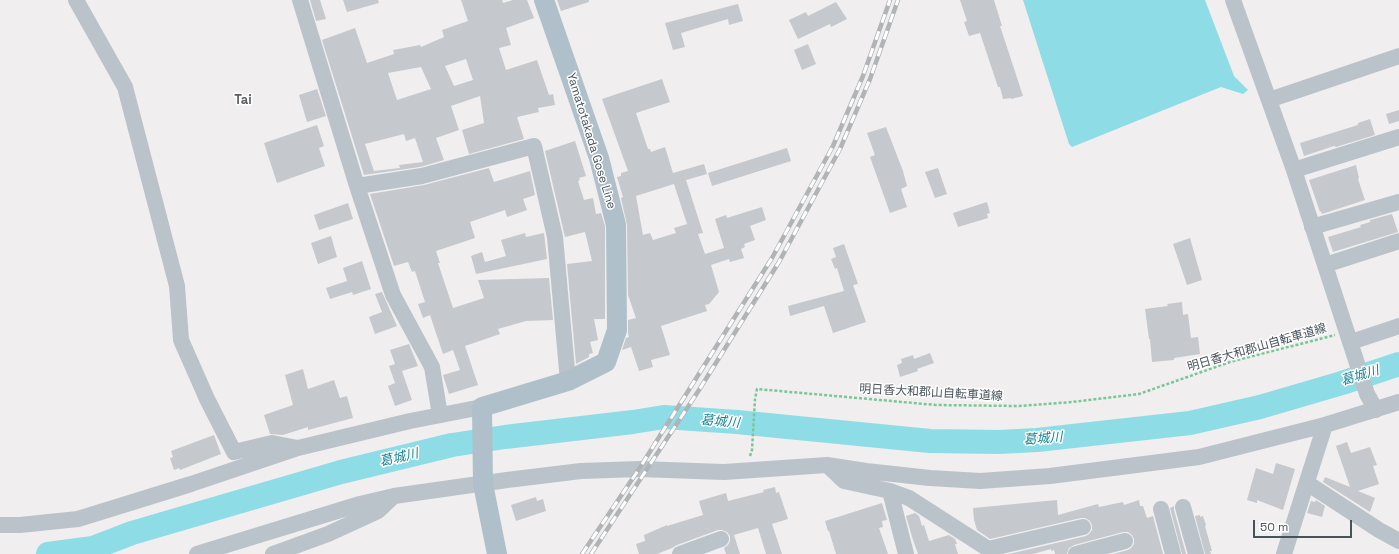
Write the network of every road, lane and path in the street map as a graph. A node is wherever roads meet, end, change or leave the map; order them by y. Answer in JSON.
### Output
{"nodes":[{"id":1,"x":76,"y":0,"type":"edge"},
{"id":2,"x":300,"y":0,"type":"edge"},
{"id":3,"x":544,"y":0,"type":"edge"},
{"id":4,"x":1233,"y":0,"type":"edge"},
{"id":5,"x":1399,"y":56,"type":"edge"},
{"id":6,"x":1269,"y":100,"type":"junction"},
{"id":7,"x":1399,"y":137,"type":"edge"},
{"id":8,"x":1294,"y":170,"type":"junction"},
{"id":9,"x":356,"y":186,"type":"junction"},
{"id":10,"x":1399,"y":202,"type":"edge"},
{"id":11,"x":1312,"y":227,"type":"junction"},
{"id":12,"x":1399,"y":241,"type":"edge"},
{"id":13,"x":1325,"y":265,"type":"junction"},
{"id":14,"x":1399,"y":326,"type":"edge"},
{"id":15,"x":1350,"y":341,"type":"junction"},
{"id":16,"x":568,"y":382,"type":"junction"},
{"id":17,"x":1399,"y":402,"type":"edge"},
{"id":18,"x":1376,"y":410,"type":"junction"},
{"id":19,"x":482,"y":413,"type":"junction"},
{"id":20,"x":440,"y":415,"type":"junction"},
{"id":21,"x":1325,"y":425,"type":"junction"},
{"id":22,"x":298,"y":448,"type":"junction"},
{"id":23,"x":752,"y":450,"type":"dead end"},
{"id":24,"x":827,"y":465,"type":"junction"},
{"id":25,"x":483,"y":478,"type":"junction"},
{"id":26,"x":1307,"y":483,"type":"junction"},
{"id":27,"x":890,"y":491,"type":"junction"},
{"id":28,"x":394,"y":496,"type":"junction"},
{"id":29,"x":1183,"y":507,"type":"dead end"},
{"id":30,"x":1161,"y":509,"type":"dead end"},
{"id":31,"x":0,"y":525,"type":"edge"},
{"id":32,"x":1083,"y":527,"type":"dead end"},
{"id":33,"x":721,"y":539,"type":"dead end"},
{"id":34,"x":1125,"y":541,"type":"dead end"},
{"id":35,"x":1399,"y":541,"type":"edge"},
{"id":36,"x":988,"y":549,"type":"edge"},
{"id":37,"x":197,"y":554,"type":"edge"},
{"id":38,"x":273,"y":554,"type":"edge"},
{"id":39,"x":497,"y":554,"type":"edge"},
{"id":40,"x":680,"y":554,"type":"edge"},
{"id":41,"x":906,"y":554,"type":"edge"},
{"id":42,"x":1076,"y":554,"type":"edge"},
{"id":43,"x":1173,"y":554,"type":"edge"},
{"id":44,"x":1196,"y":554,"type":"edge"},
{"id":45,"x":1284,"y":554,"type":"edge"}],
"edges":[{"from":1,"to":22,"type":"street"},
{"from":2,"to":9,"type":"street"},
{"from":3,"to":16,"type":"main road","name":"Yamatotakada Gose Line"},
{"from":4,"to":6,"type":"street"},
{"from":5,"to":6,"type":"street"},
{"from":6,"to":8,"type":"street"},
{"from":7,"to":8,"type":"street"},
{"from":8,"to":11,"type":"street"},
{"from":9,"to":16,"type":"street"},
{"from":9,"to":20,"type":"street"},
{"from":10,"to":11,"type":"street"},
{"from":11,"to":13,"type":"street"},
{"from":12,"to":13,"type":"street"},
{"from":13,"to":15,"type":"street"},
{"from":14,"to":15,"type":"street"},
{"from":15,"to":18,"type":"street"},
{"from":15,"to":23,"type":"path","name":"明日香大和郡山自転車道線"},
{"from":16,"to":19,"type":"main road","name":"Yamatotakada Gose Line"},
{"from":17,"to":18,"type":"street"},
{"from":18,"to":21,"type":"street"},
{"from":19,"to":20,"type":"street"},
{"from":19,"to":25,"type":"main road"},
{"from":20,"to":22,"type":"street"},
{"from":21,"to":24,"type":"street"},
{"from":21,"to":26,"type":"street"},
{"from":22,"to":31,"type":"street"},
{"from":24,"to":25,"type":"street"},
{"from":24,"to":27,"type":"street"},
{"from":25,"to":28,"type":"street"},
{"from":25,"to":39,"type":"main road"},
{"from":26,"to":35,"type":"street"},
{"from":26,"to":45,"type":"street"},
{"from":27,"to":36,"type":"street"},
{"from":27,"to":41,"type":"street"},
{"from":28,"to":37,"type":"street"},
{"from":28,"to":38,"type":"street"},
{"from":29,"to":44,"type":"street"},
{"from":30,"to":43,"type":"street"},
{"from":32,"to":36,"type":"street"},
{"from":33,"to":40,"type":"street"},
{"from":34,"to":42,"type":"street"}]}
